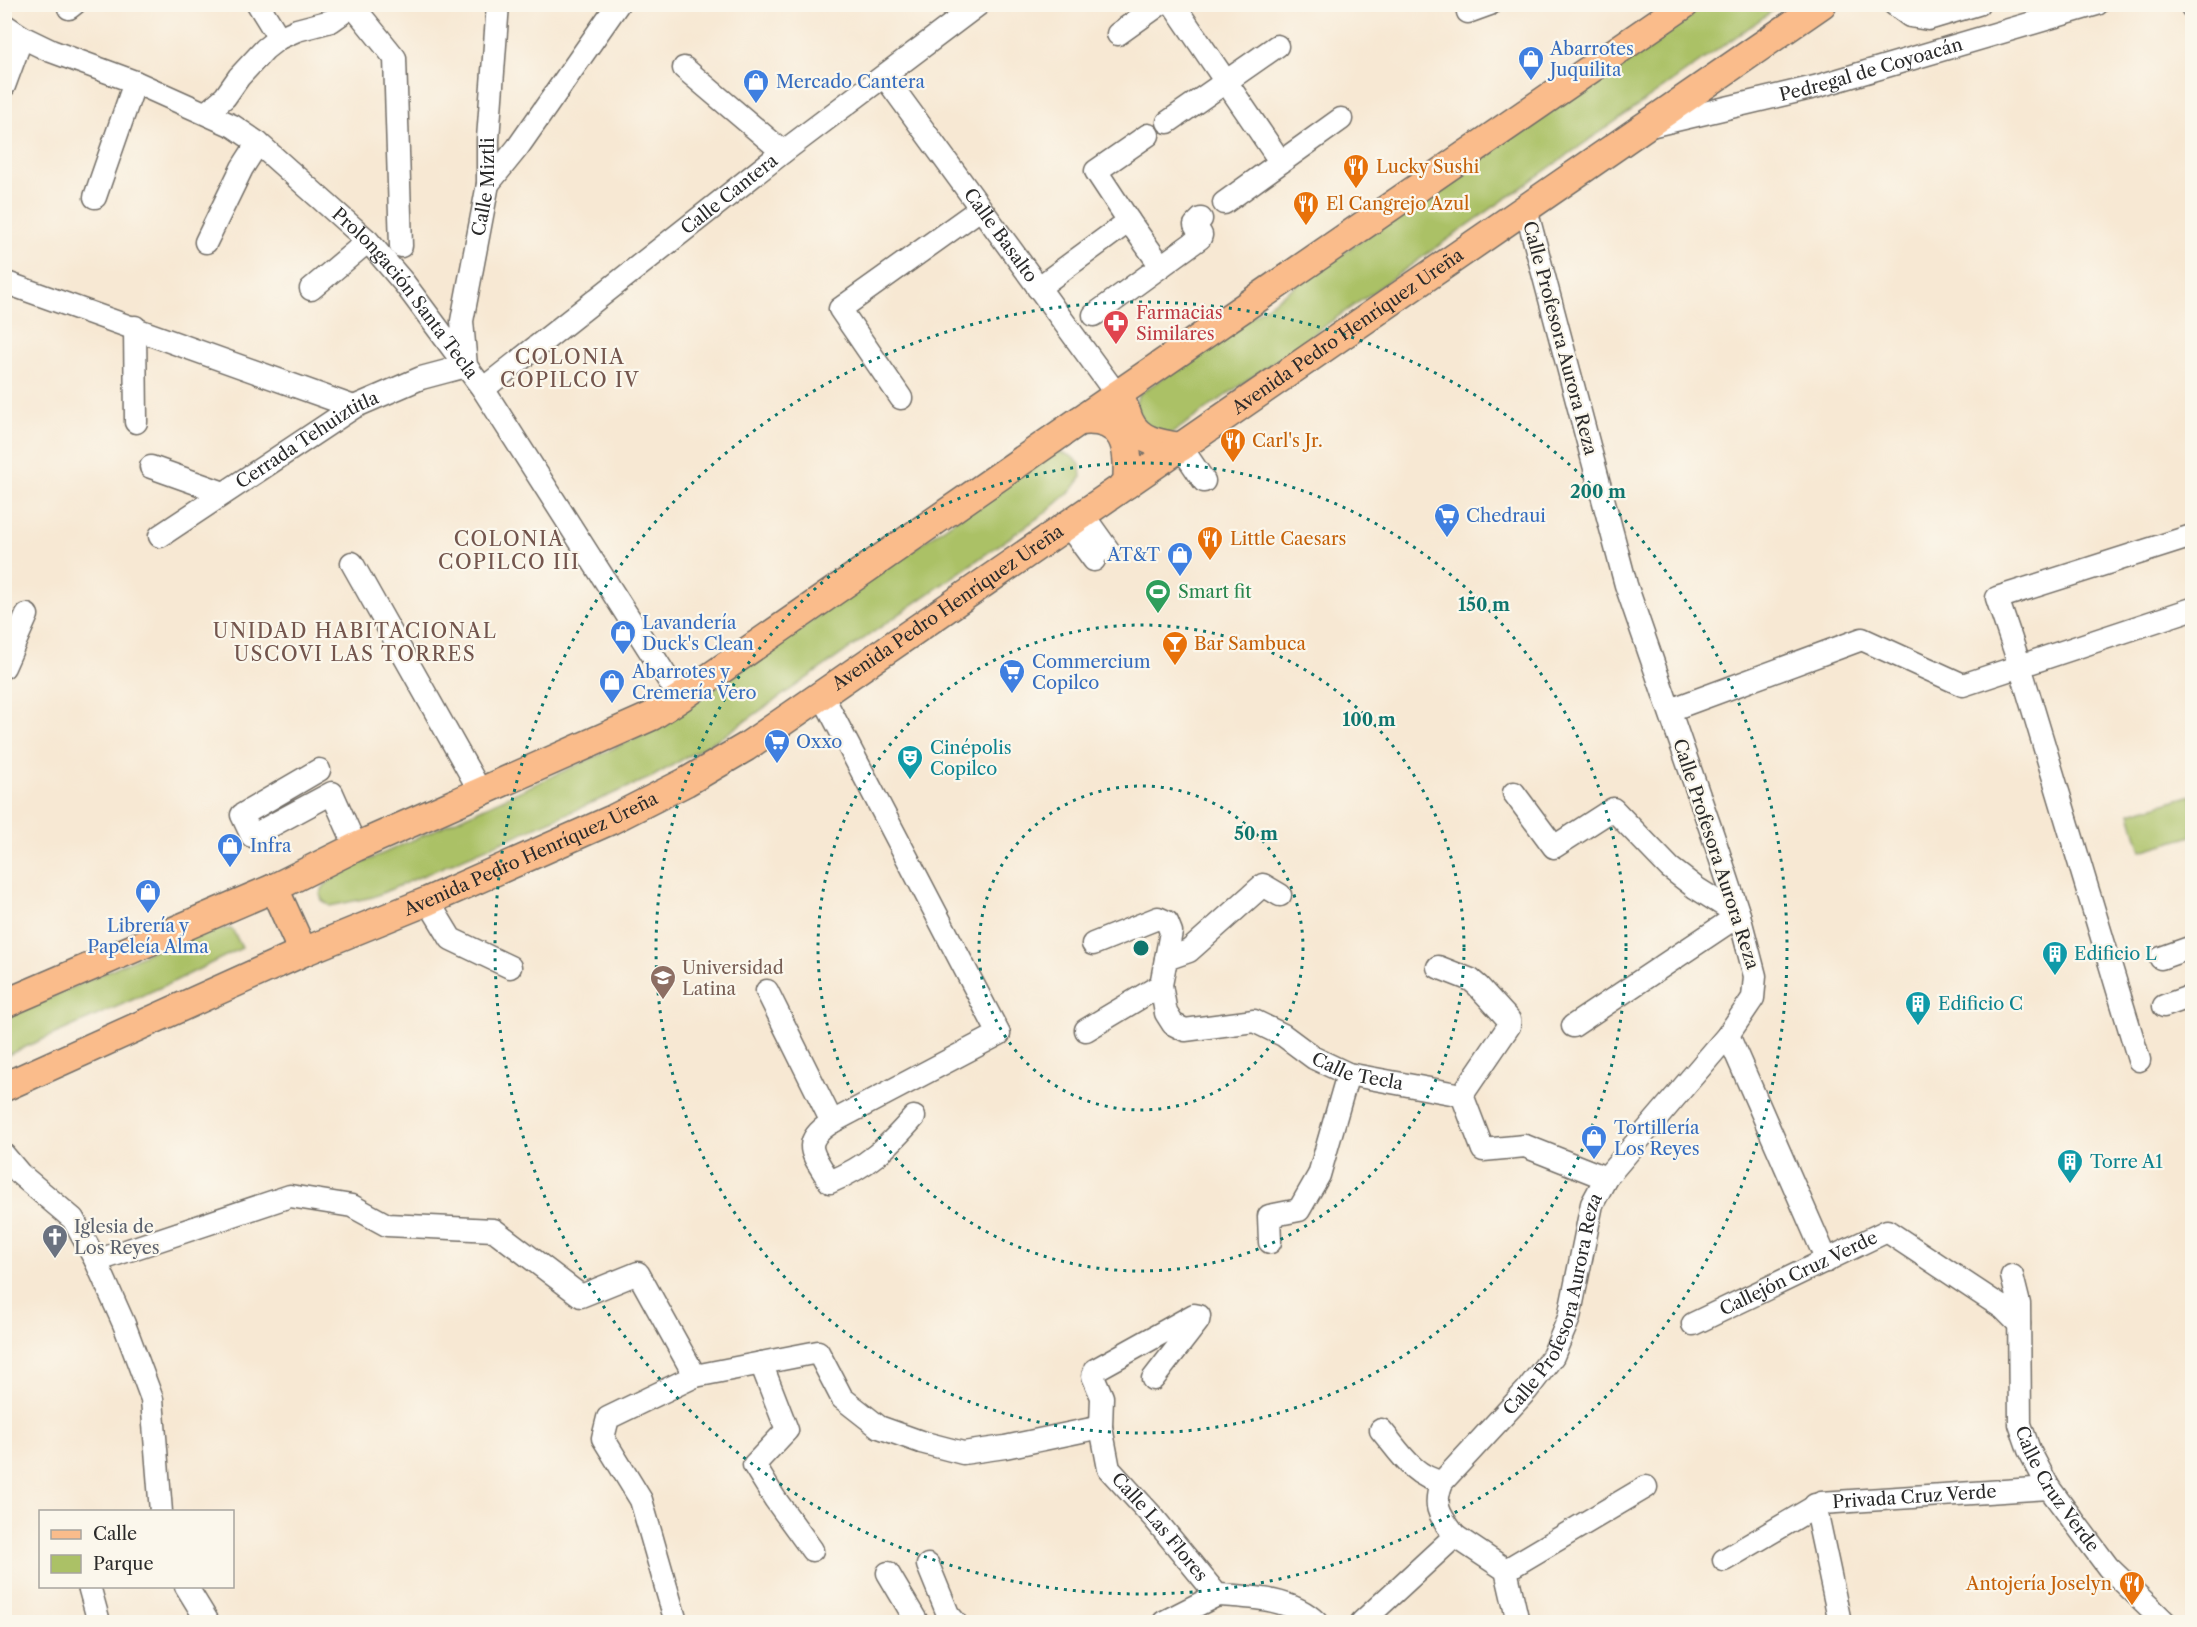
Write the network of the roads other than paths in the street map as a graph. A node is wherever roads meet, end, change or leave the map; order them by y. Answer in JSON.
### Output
{"nodes":[{"id":1,"x":258,"y":4,"type":"edge"},
{"id":2,"x":498,"y":4,"type":"edge"},
{"id":3,"x":618,"y":4,"type":"edge"},
{"id":4,"x":979,"y":4,"type":"edge"},
{"id":5,"x":1160,"y":4,"type":"edge"},
{"id":6,"x":1173,"y":4,"type":"edge"},
{"id":7,"x":1490,"y":4,"type":"edge"},
{"id":8,"x":1685,"y":4,"type":"edge"},
{"id":9,"x":1822,"y":4,"type":"edge"},
{"id":10,"x":1894,"y":4,"type":"edge"},
{"id":11,"x":1978,"y":4,"type":"edge"},
{"id":12,"x":2097,"y":4,"type":"edge"},
{"id":13,"x":354,"y":5,"type":"edge"},
{"id":14,"x":1468,"y":12,"type":"dead end"},
{"id":15,"x":13,"y":31,"type":"edge"},
{"id":16,"x":1118,"y":34,"type":"dead end"},
{"id":17,"x":279,"y":38,"type":"junction"},
{"id":18,"x":1277,"y":46,"type":"dead end"},
{"id":19,"x":684,"y":68,"type":"dead end"},
{"id":20,"x":885,"y":77,"type":"junction"},
{"id":21,"x":135,"y":82,"type":"junction"},
{"id":22,"x":1226,"y":82,"type":"junction"},
{"id":23,"x":4,"y":86,"type":"edge"},
{"id":24,"x":206,"y":113,"type":"junction"},
{"id":25,"x":1341,"y":119,"type":"dead end"},
{"id":26,"x":1168,"y":122,"type":"dead end"},
{"id":27,"x":1643,"y":128,"type":"junction"},
{"id":28,"x":1148,"y":135,"type":"dead end"},
{"id":29,"x":258,"y":143,"type":"junction"},
{"id":30,"x":783,"y":152,"type":"junction"},
{"id":31,"x":1280,"y":161,"type":"junction"},
{"id":32,"x":488,"y":184,"type":"junction"},
{"id":33,"x":95,"y":197,"type":"dead end"},
{"id":34,"x":1224,"y":203,"type":"dead end"},
{"id":35,"x":980,"y":209,"type":"junction"},
{"id":36,"x":1526,"y":209,"type":"junction"},
{"id":37,"x":1201,"y":219,"type":"dead end"},
{"id":38,"x":1129,"y":221,"type":"junction"},
{"id":39,"x":368,"y":241,"type":"junction"},
{"id":40,"x":206,"y":242,"type":"dead end"},
{"id":41,"x":401,"y":246,"type":"dead end"},
{"id":42,"x":1161,"y":266,"type":"junction"},
{"id":43,"x":4,"y":282,"type":"edge"},
{"id":44,"x":1038,"y":288,"type":"junction"},
{"id":45,"x":311,"y":289,"type":"dead end"},
{"id":46,"x":1094,"y":315,"type":"dead end"},
{"id":47,"x":135,"y":327,"type":"junction"},
{"id":48,"x":466,"y":366,"type":"junction"},
{"id":49,"x":483,"y":389,"type":"junction"},
{"id":50,"x":1117,"y":394,"type":"junction"},
{"id":51,"x":901,"y":398,"type":"dead end"},
{"id":52,"x":354,"y":407,"type":"junction"},
{"id":53,"x":1079,"y":421,"type":"junction"},
{"id":54,"x":136,"y":422,"type":"dead end"},
{"id":55,"x":1181,"y":447,"type":"junction"},
{"id":56,"x":151,"y":467,"type":"dead end"},
{"id":57,"x":1204,"y":481,"type":"dead end"},
{"id":58,"x":1127,"y":484,"type":"junction"},
{"id":59,"x":224,"y":493,"type":"junction"},
{"id":60,"x":1080,"y":516,"type":"junction"},
{"id":61,"x":2193,"y":536,"type":"edge"},
{"id":62,"x":160,"y":537,"type":"dead end"},
{"id":63,"x":1107,"y":551,"type":"dead end"},
{"id":64,"x":351,"y":563,"type":"dead end"},
{"id":65,"x":2193,"y":609,"type":"edge"},
{"id":66,"x":27,"y":615,"type":"dead end"},
{"id":67,"x":2020,"y":666,"type":"junction"},
{"id":68,"x":4,"y":667,"type":"edge"},
{"id":69,"x":822,"y":695,"type":"junction"},
{"id":70,"x":680,"y":698,"type":"junction"},
{"id":71,"x":1670,"y":710,"type":"junction"},
{"id":72,"x":320,"y":770,"type":"dead end"},
{"id":73,"x":480,"y":791,"type":"junction"},
{"id":74,"x":1514,"y":793,"type":"dead end"},
{"id":75,"x":356,"y":847,"type":"junction"},
{"id":76,"x":274,"y":888,"type":"junction"},
{"id":77,"x":1280,"y":895,"type":"dead end"},
{"id":78,"x":428,"y":901,"type":"junction"},
{"id":79,"x":1739,"y":915,"type":"junction"},
{"id":80,"x":1092,"y":944,"type":"dead end"},
{"id":81,"x":2193,"y":947,"type":"edge"},
{"id":82,"x":303,"y":952,"type":"junction"},
{"id":83,"x":2161,"y":958,"type":"dead end"},
{"id":84,"x":1166,"y":959,"type":"junction"},
{"id":85,"x":510,"y":967,"type":"dead end"},
{"id":86,"x":1438,"y":967,"type":"dead end"},
{"id":87,"x":1161,"y":985,"type":"junction"},
{"id":88,"x":766,"y":991,"type":"dead end"},
{"id":89,"x":2193,"y":996,"type":"edge"},
{"id":90,"x":4,"y":1004,"type":"edge"},
{"id":91,"x":2164,"y":1005,"type":"dead end"},
{"id":92,"x":1573,"y":1026,"type":"dead end"},
{"id":93,"x":1086,"y":1030,"type":"dead end"},
{"id":94,"x":1728,"y":1035,"type":"junction"},
{"id":95,"x":2139,"y":1060,"type":"dead end"},
{"id":96,"x":1348,"y":1074,"type":"junction"},
{"id":97,"x":4,"y":1087,"type":"edge"},
{"id":98,"x":1462,"y":1095,"type":"junction"},
{"id":99,"x":914,"y":1117,"type":"dead end"},
{"id":100,"x":832,"y":1122,"type":"junction"},
{"id":101,"x":4,"y":1155,"type":"edge"},
{"id":102,"x":1606,"y":1178,"type":"junction"},
{"id":103,"x":1270,"y":1242,"type":"dead end"},
{"id":104,"x":1827,"y":1260,"type":"junction"},
{"id":105,"x":96,"y":1261,"type":"junction"},
{"id":106,"x":2007,"y":1277,"type":"dead end"},
{"id":107,"x":2019,"y":1314,"type":"junction"},
{"id":108,"x":1693,"y":1324,"type":"dead end"},
{"id":109,"x":761,"y":1363,"type":"junction"},
{"id":110,"x":695,"y":1376,"type":"junction"},
{"id":111,"x":1153,"y":1378,"type":"dead end"},
{"id":112,"x":1101,"y":1427,"type":"junction"},
{"id":113,"x":1381,"y":1430,"type":"dead end"},
{"id":114,"x":1442,"y":1482,"type":"junction"},
{"id":115,"x":1646,"y":1487,"type":"dead end"},
{"id":116,"x":2049,"y":1488,"type":"junction"},
{"id":117,"x":1815,"y":1505,"type":"junction"},
{"id":118,"x":154,"y":1509,"type":"edge"},
{"id":119,"x":1455,"y":1536,"type":"junction"},
{"id":120,"x":812,"y":1550,"type":"dead end"},
{"id":121,"x":1724,"y":1560,"type":"dead end"},
{"id":122,"x":928,"y":1565,"type":"dead end"},
{"id":123,"x":1506,"y":1570,"type":"junction"},
{"id":124,"x":888,"y":1573,"type":"dead end"},
{"id":125,"x":89,"y":1588,"type":"edge"},
{"id":126,"x":187,"y":1588,"type":"edge"},
{"id":127,"x":1217,"y":1594,"type":"junction"},
{"id":128,"x":944,"y":1620,"type":"edge"},
{"id":129,"x":99,"y":1623,"type":"edge"},
{"id":130,"x":208,"y":1623,"type":"edge"},
{"id":131,"x":676,"y":1623,"type":"edge"},
{"id":132,"x":917,"y":1623,"type":"edge"},
{"id":133,"x":1164,"y":1623,"type":"edge"},
{"id":134,"x":1316,"y":1623,"type":"edge"},
{"id":135,"x":1362,"y":1623,"type":"edge"},
{"id":136,"x":1518,"y":1623,"type":"edge"},
{"id":137,"x":1840,"y":1623,"type":"edge"},
{"id":138,"x":2165,"y":1623,"type":"edge"}],
"edges":[{"from":1,"to":17,"type":"street"},
{"from":2,"to":32,"type":"street","name":"Calle Miztli"},
{"from":3,"to":32,"type":"street"},
{"from":4,"to":20,"type":"street","name":"Calle Cantera"},
{"from":5,"to":16,"type":"street"},
{"from":6,"to":22,"type":"street"},
{"from":7,"to":14,"type":"street"},
{"from":8,"to":50,"type":"main road"},
{"from":9,"to":27,"type":"main road","name":"Avenida Pedro Henríquez Ureña"},
{"from":10,"to":11,"type":"street","name":"Pedregal de Coyoacán"},
{"from":12,"to":27,"type":"street","name":"Pedregal de Coyoacán"},
{"from":13,"to":17,"type":"street"},
{"from":13,"to":41,"type":"street"},
{"from":15,"to":21,"type":"street","name":"Prolongación Santa Tecla"},
{"from":15,"to":23,"type":"street"},
{"from":17,"to":24,"type":"street"},
{"from":18,"to":22,"type":"street"},
{"from":19,"to":30,"type":"street"},
{"from":20,"to":30,"type":"street","name":"Calle Cantera"},
{"from":20,"to":35,"type":"street","name":"Calle Basalto"},
{"from":21,"to":24,"type":"street","name":"Prolongación Santa Tecla"},
{"from":21,"to":33,"type":"street"},
{"from":22,"to":26,"type":"street"},
{"from":22,"to":31,"type":"street"},
{"from":24,"to":29,"type":"street","name":"Prolongación Santa Tecla"},
{"from":25,"to":31,"type":"street"},
{"from":27,"to":36,"type":"main road","name":"Avenida Pedro Henríquez Ureña"},
{"from":28,"to":38,"type":"street"},
{"from":29,"to":39,"type":"street","name":"Prolongación Santa Tecla"},
{"from":29,"to":40,"type":"street"},
{"from":30,"to":49,"type":"street","name":"Calle Cantera"},
{"from":31,"to":34,"type":"street"},
{"from":32,"to":48,"type":"street","name":"Calle Miztli"},
{"from":35,"to":44,"type":"street","name":"Calle Basalto"},
{"from":35,"to":51,"type":"street"},
{"from":36,"to":55,"type":"main road","name":"Avenida Pedro Henríquez Ureña"},
{"from":36,"to":71,"type":"street","name":"Calle Profesora Aurora Reza"},
{"from":37,"to":42,"type":"street"},
{"from":38,"to":42,"type":"street"},
{"from":38,"to":44,"type":"street"},
{"from":39,"to":45,"type":"street"},
{"from":39,"to":48,"type":"street","name":"Prolongación Santa Tecla"},
{"from":42,"to":46,"type":"street"},
{"from":43,"to":47,"type":"street"},
{"from":44,"to":50,"type":"street","name":"Calle Basalto"},
{"from":47,"to":52,"type":"street"},
{"from":47,"to":54,"type":"street"},
{"from":48,"to":49,"type":"street","name":"Prolongación Santa Tecla"},
{"from":48,"to":52,"type":"street","name":"Cerrada Tehuiztitla"},
{"from":49,"to":70,"type":"street","name":"Prolongación Santa Tecla"},
{"from":50,"to":53,"type":"main road"},
{"from":50,"to":55,"type":"main road"},
{"from":52,"to":59,"type":"street","name":"Cerrada Tehuiztitla"},
{"from":53,"to":58,"type":"main road"},
{"from":53,"to":70,"type":"main road"},
{"from":55,"to":57,"type":"street"},
{"from":55,"to":58,"type":"main road","name":"Avenida Pedro Henríquez Ureña"},
{"from":56,"to":59,"type":"street"},
{"from":58,"to":60,"type":"main road","name":"Avenida Pedro Henríquez Ureña"},
{"from":59,"to":62,"type":"street","name":"Cerrada Tehuiztitla"},
{"from":60,"to":63,"type":"street"},
{"from":60,"to":69,"type":"main road","name":"Avenida Pedro Henríquez Ureña"},
{"from":61,"to":67,"type":"street"},
{"from":64,"to":73,"type":"street"},
{"from":65,"to":67,"type":"street"},
{"from":66,"to":68,"type":"street"},
{"from":67,"to":71,"type":"street"},
{"from":67,"to":95,"type":"street"},
{"from":69,"to":78,"type":"main road","name":"Avenida Pedro Henríquez Ureña"},
{"from":69,"to":100,"type":"street"},
{"from":70,"to":73,"type":"main road"},
{"from":71,"to":79,"type":"street","name":"Calle Profesora Aurora Reza"},
{"from":72,"to":75,"type":"street"},
{"from":73,"to":75,"type":"main road"},
{"from":74,"to":79,"type":"street"},
{"from":75,"to":76,"type":"main road"},
{"from":76,"to":82,"type":"main road"},
{"from":76,"to":90,"type":"main road"},
{"from":77,"to":84,"type":"street"},
{"from":78,"to":82,"type":"main road","name":"Avenida Pedro Henríquez Ureña"},
{"from":78,"to":85,"type":"street"},
{"from":79,"to":92,"type":"street"},
{"from":79,"to":94,"type":"street","name":"Calle Profesora Aurora Reza"},
{"from":80,"to":84,"type":"street","name":"Calle Tecla"},
{"from":81,"to":83,"type":"street"},
{"from":82,"to":97,"type":"main road","name":"Avenida Pedro Henríquez Ureña"},
{"from":84,"to":87,"type":"street","name":"Calle Tecla"},
{"from":86,"to":98,"type":"street"},
{"from":87,"to":93,"type":"street"},
{"from":87,"to":96,"type":"street","name":"Calle Tecla"},
{"from":88,"to":100,"type":"street"},
{"from":89,"to":91,"type":"street"},
{"from":94,"to":102,"type":"street","name":"Calle Profesora Aurora Reza"},
{"from":94,"to":104,"type":"street"},
{"from":96,"to":98,"type":"street","name":"Calle Tecla"},
{"from":96,"to":103,"type":"street"},
{"from":98,"to":102,"type":"street"},
{"from":99,"to":100,"type":"street"},
{"from":101,"to":105,"type":"street"},
{"from":102,"to":114,"type":"street","name":"Calle Profesora Aurora Reza"},
{"from":104,"to":107,"type":"street","name":"Callejón Cruz Verde"},
{"from":104,"to":108,"type":"street","name":"Callejón Cruz Verde"},
{"from":105,"to":110,"type":"street"},
{"from":105,"to":118,"type":"street"},
{"from":106,"to":107,"type":"street","name":"Calle Cruz Verde"},
{"from":107,"to":116,"type":"street","name":"Calle Cruz Verde"},
{"from":109,"to":110,"type":"street"},
{"from":109,"to":112,"type":"street"},
{"from":109,"to":120,"type":"street"},
{"from":110,"to":131,"type":"street"},
{"from":111,"to":112,"type":"street","name":"Calle Las Flores"},
{"from":112,"to":127,"type":"street","name":"Calle Las Flores"},
{"from":113,"to":114,"type":"street"},
{"from":114,"to":119,"type":"street"},
{"from":115,"to":123,"type":"street"},
{"from":116,"to":117,"type":"street","name":"Privada Cruz Verde"},
{"from":116,"to":138,"type":"street","name":"Calle Cruz Verde"},
{"from":117,"to":121,"type":"street","name":"Privada Cruz Verde"},
{"from":117,"to":137,"type":"street"},
{"from":119,"to":123,"type":"street"},
{"from":119,"to":135,"type":"street"},
{"from":122,"to":128,"type":"street"},
{"from":123,"to":136,"type":"street"},
{"from":124,"to":132,"type":"street"},
{"from":125,"to":129,"type":"street"},
{"from":126,"to":130,"type":"street"},
{"from":127,"to":133,"type":"street"},
{"from":127,"to":134,"type":"street","name":"Calle Las Flores"}]}
